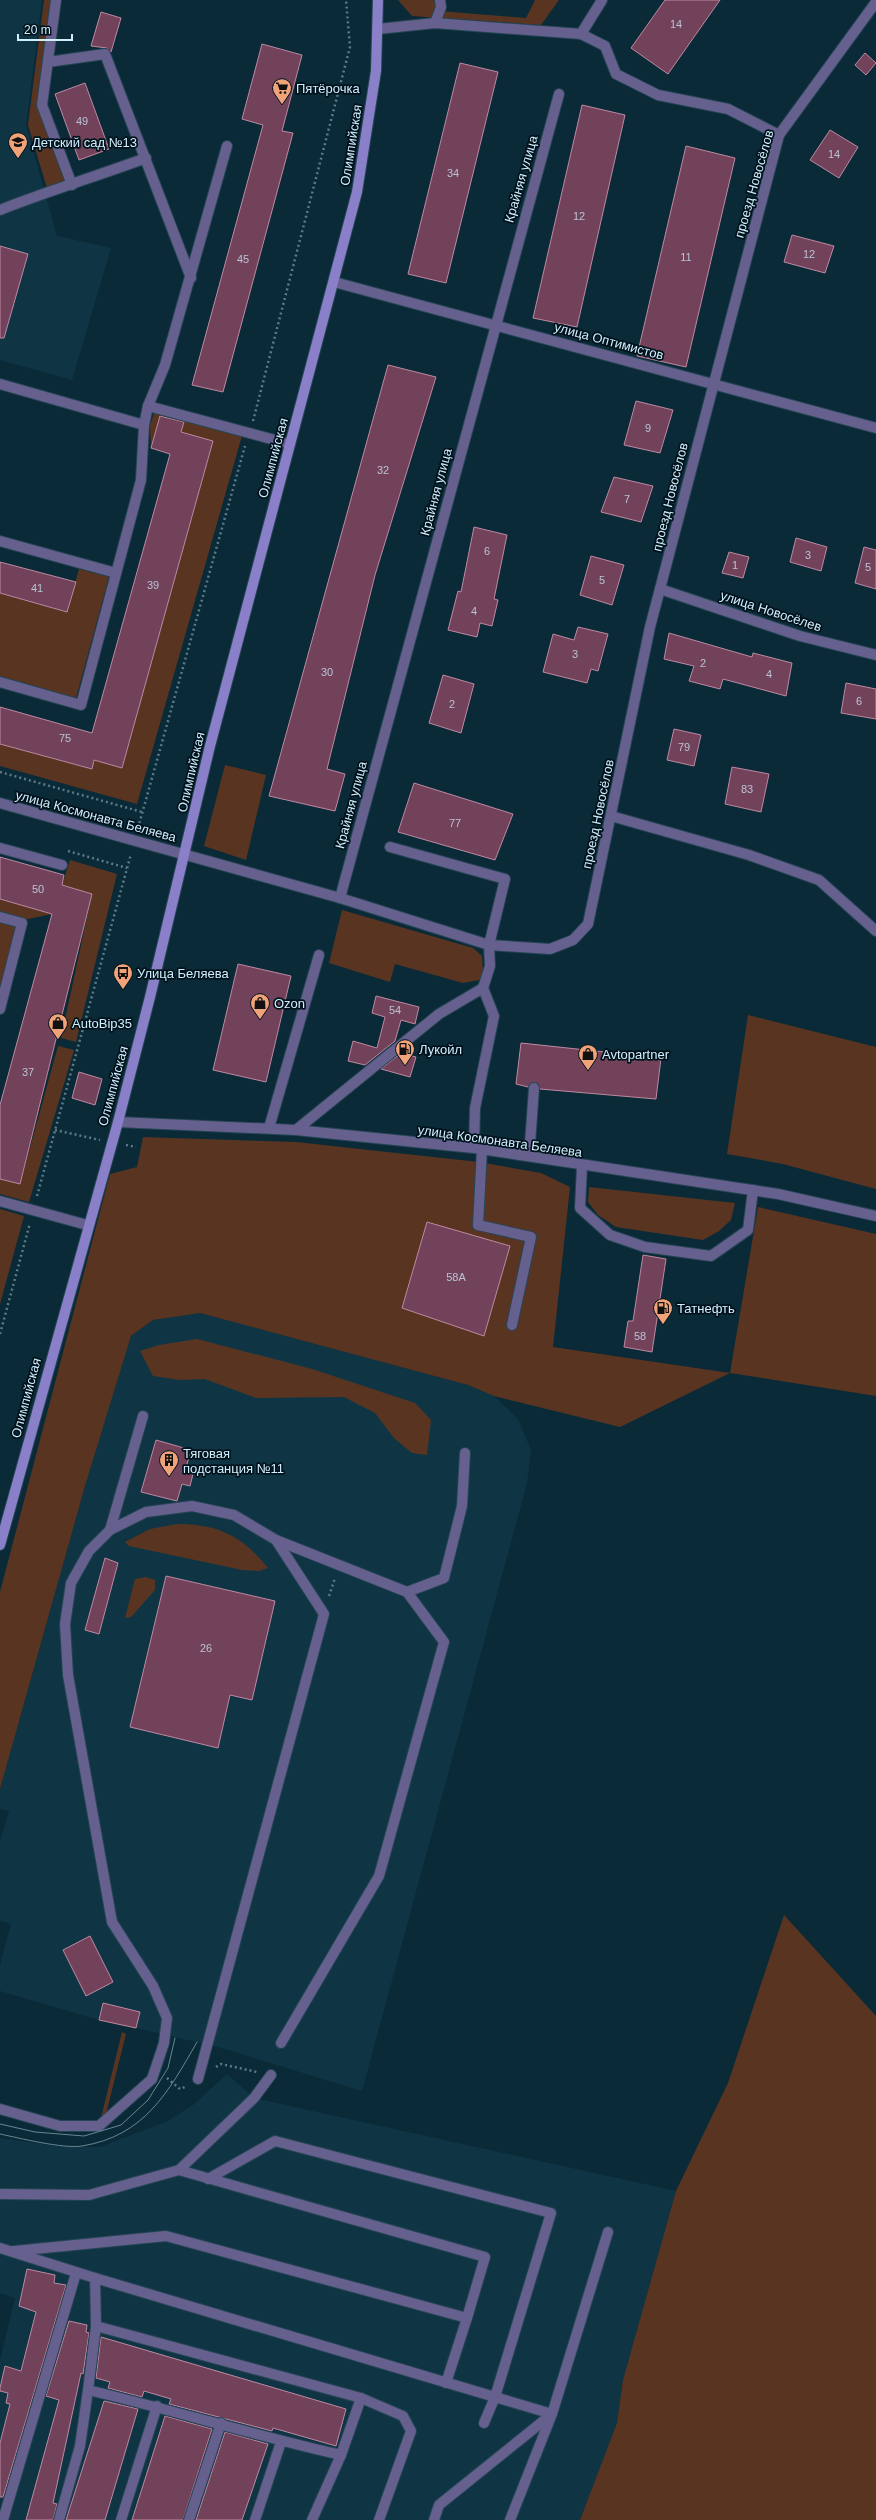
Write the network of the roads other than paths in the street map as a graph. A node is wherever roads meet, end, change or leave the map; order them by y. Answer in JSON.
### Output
{"nodes":[{"id":1,"x":56,"y":0,"type":"edge"},
{"id":2,"x":378,"y":0,"type":"edge"},
{"id":3,"x":440,"y":0,"type":"edge"},
{"id":4,"x":602,"y":0,"type":"edge"},
{"id":5,"x":876,"y":2,"type":"edge"},
{"id":6,"x":435,"y":23,"type":"junction"},
{"id":7,"x":378,"y":29,"type":"junction"},
{"id":8,"x":581,"y":34,"type":"junction"},
{"id":9,"x":48,"y":62,"type":"junction"},
{"id":10,"x":559,"y":94,"type":"dead end"},
{"id":11,"x":779,"y":135,"type":"junction"},
{"id":12,"x":227,"y":146,"type":"dead end"},
{"id":13,"x":146,"y":158,"type":"junction"},
{"id":14,"x":72,"y":185,"type":"junction"},
{"id":15,"x":0,"y":210,"type":"edge"},
{"id":16,"x":191,"y":278,"type":"junction"},
{"id":17,"x":334,"y":282,"type":"junction"},
{"id":18,"x":494,"y":324,"type":"junction"},
{"id":19,"x":712,"y":383,"type":"junction"},
{"id":20,"x":0,"y":384,"type":"edge"},
{"id":21,"x":148,"y":406,"type":"junction"},
{"id":22,"x":144,"y":425,"type":"junction"},
{"id":23,"x":876,"y":428,"type":"edge"},
{"id":24,"x":290,"y":444,"type":"junction"},
{"id":25,"x":0,"y":541,"type":"edge"},
{"id":26,"x":116,"y":573,"type":"junction"},
{"id":27,"x":660,"y":589,"type":"junction"},
{"id":28,"x":876,"y":655,"type":"edge"},
{"id":29,"x":0,"y":682,"type":"edge"},
{"id":30,"x":0,"y":803,"type":"edge"},
{"id":31,"x":611,"y":816,"type":"junction"},
{"id":32,"x":390,"y":847,"type":"dead end"},
{"id":33,"x":0,"y":848,"type":"edge"},
{"id":34,"x":185,"y":854,"type":"junction"},
{"id":35,"x":62,"y":865,"type":"dead end"},
{"id":36,"x":340,"y":898,"type":"junction"},
{"id":37,"x":0,"y":917,"type":"edge"},
{"id":38,"x":876,"y":931,"type":"edge"},
{"id":39,"x":488,"y":945,"type":"junction"},
{"id":40,"x":319,"y":955,"type":"dead end"},
{"id":41,"x":483,"y":988,"type":"junction"},
{"id":42,"x":0,"y":1009,"type":"edge"},
{"id":43,"x":534,"y":1088,"type":"dead end"},
{"id":44,"x":118,"y":1122,"type":"junction"},
{"id":45,"x":269,"y":1128,"type":"junction"},
{"id":46,"x":296,"y":1130,"type":"junction"},
{"id":47,"x":478,"y":1149,"type":"junction"},
{"id":48,"x":519,"y":1155,"type":"junction"},
{"id":49,"x":582,"y":1166,"type":"junction"},
{"id":50,"x":753,"y":1190,"type":"junction"},
{"id":51,"x":0,"y":1201,"type":"edge"},
{"id":52,"x":876,"y":1216,"type":"edge"},
{"id":53,"x":87,"y":1224,"type":"junction"},
{"id":54,"x":512,"y":1326,"type":"dead end"},
{"id":55,"x":143,"y":1416,"type":"dead end"},
{"id":56,"x":465,"y":1453,"type":"dead end"},
{"id":57,"x":110,"y":1530,"type":"junction"},
{"id":58,"x":1,"y":1538,"type":"edge"},
{"id":59,"x":276,"y":1540,"type":"junction"},
{"id":60,"x":407,"y":1592,"type":"junction"},
{"id":61,"x":281,"y":2043,"type":"dead end"},
{"id":62,"x":271,"y":2076,"type":"dead end"},
{"id":63,"x":198,"y":2079,"type":"dead end"},
{"id":64,"x":0,"y":2109,"type":"edge"},
{"id":65,"x":179,"y":2170,"type":"junction"},
{"id":66,"x":208,"y":2179,"type":"junction"},
{"id":67,"x":0,"y":2194,"type":"edge"},
{"id":68,"x":608,"y":2232,"type":"dead end"},
{"id":69,"x":5,"y":2250,"type":"edge"},
{"id":70,"x":76,"y":2273,"type":"junction"},
{"id":71,"x":95,"y":2278,"type":"junction"},
{"id":72,"x":468,"y":2318,"type":"junction"},
{"id":73,"x":96,"y":2326,"type":"junction"},
{"id":74,"x":446,"y":2383,"type":"junction"},
{"id":75,"x":88,"y":2390,"type":"junction"},
{"id":76,"x":495,"y":2397,"type":"junction"},
{"id":77,"x":361,"y":2398,"type":"junction"},
{"id":78,"x":157,"y":2406,"type":"junction"},
{"id":79,"x":552,"y":2414,"type":"junction"},
{"id":80,"x":220,"y":2423,"type":"junction"},
{"id":81,"x":484,"y":2423,"type":"dead end"},
{"id":82,"x":282,"y":2442,"type":"junction"},
{"id":83,"x":341,"y":2455,"type":"junction"},
{"id":84,"x":3,"y":2520,"type":"edge"},
{"id":85,"x":59,"y":2520,"type":"edge"},
{"id":86,"x":121,"y":2520,"type":"edge"},
{"id":87,"x":189,"y":2520,"type":"edge"},
{"id":88,"x":255,"y":2520,"type":"edge"},
{"id":89,"x":312,"y":2520,"type":"edge"},
{"id":90,"x":379,"y":2520,"type":"edge"},
{"id":91,"x":434,"y":2520,"type":"edge"},
{"id":92,"x":510,"y":2520,"type":"edge"}],
"edges":[{"from":1,"to":9,"type":"street"},
{"from":2,"to":7,"type":"main road","name":"Олимпийская"},
{"from":3,"to":6,"type":"street"},
{"from":4,"to":8,"type":"street"},
{"from":5,"to":11,"type":"street","name":"проезд Новосёлов"},
{"from":6,"to":7,"type":"street"},
{"from":6,"to":8,"type":"street"},
{"from":7,"to":17,"type":"main road","name":"Олимпийская"},
{"from":8,"to":11,"type":"street"},
{"from":9,"to":13,"type":"street"},
{"from":9,"to":14,"type":"street"},
{"from":10,"to":18,"type":"street","name":"Крайняя улица"},
{"from":11,"to":19,"type":"street","name":"проезд Новосёлов"},
{"from":12,"to":16,"type":"street"},
{"from":13,"to":14,"type":"street"},
{"from":13,"to":16,"type":"street"},
{"from":14,"to":15,"type":"street"},
{"from":16,"to":21,"type":"street"},
{"from":17,"to":18,"type":"street","name":"улица Оптимистов"},
{"from":17,"to":24,"type":"main road","name":"Олимпийская"},
{"from":18,"to":19,"type":"street","name":"улица Оптимистов"},
{"from":18,"to":36,"type":"street","name":"Крайняя улица"},
{"from":19,"to":23,"type":"street","name":"улица Оптимистов"},
{"from":19,"to":27,"type":"street","name":"проезд Новосёлов"},
{"from":20,"to":22,"type":"street"},
{"from":21,"to":22,"type":"street"},
{"from":21,"to":24,"type":"street"},
{"from":22,"to":26,"type":"street"},
{"from":24,"to":34,"type":"main road","name":"Олимпийская"},
{"from":25,"to":26,"type":"street"},
{"from":26,"to":29,"type":"street"},
{"from":27,"to":28,"type":"street","name":"улица Новосёлев"},
{"from":27,"to":31,"type":"street","name":"проезд Новосёлов"},
{"from":30,"to":34,"type":"street","name":"улица Космонавта Беляева"},
{"from":31,"to":38,"type":"street"},
{"from":31,"to":39,"type":"street","name":"проезд Новосёлов"},
{"from":32,"to":39,"type":"street"},
{"from":33,"to":35,"type":"street"},
{"from":34,"to":36,"type":"street","name":"улица Космонавта Беляева"},
{"from":34,"to":44,"type":"main road","name":"Олимпийская"},
{"from":36,"to":39,"type":"street","name":"проезд Новосёлов"},
{"from":37,"to":42,"type":"street"},
{"from":39,"to":41,"type":"street"},
{"from":40,"to":45,"type":"street"},
{"from":41,"to":46,"type":"street"},
{"from":41,"to":47,"type":"street"},
{"from":43,"to":48,"type":"street"},
{"from":44,"to":45,"type":"street","name":"улица Космонавта Беляева"},
{"from":44,"to":53,"type":"main road","name":"Олимпийская"},
{"from":45,"to":46,"type":"street","name":"улица Космонавта Беляева"},
{"from":46,"to":47,"type":"street","name":"улица Космонавта Беляева"},
{"from":47,"to":48,"type":"street","name":"улица Космонавта Беляева"},
{"from":47,"to":54,"type":"street"},
{"from":48,"to":49,"type":"street","name":"улица Космонавта Беляева"},
{"from":49,"to":50,"type":"street","name":"улица Космонавта Беляева"},
{"from":49,"to":50,"type":"street"},
{"from":50,"to":52,"type":"street","name":"улица Космонавта Беляева"},
{"from":51,"to":53,"type":"street"},
{"from":53,"to":58,"type":"main road","name":"Олимпийская"},
{"from":55,"to":57,"type":"street"},
{"from":56,"to":60,"type":"street"},
{"from":57,"to":59,"type":"street"},
{"from":57,"to":64,"type":"street"},
{"from":59,"to":60,"type":"street"},
{"from":59,"to":63,"type":"street"},
{"from":60,"to":61,"type":"street"},
{"from":62,"to":65,"type":"street"},
{"from":65,"to":66,"type":"street"},
{"from":65,"to":67,"type":"street"},
{"from":66,"to":72,"type":"street"},
{"from":66,"to":76,"type":"street"},
{"from":68,"to":79,"type":"street"},
{"from":69,"to":70,"type":"street"},
{"from":69,"to":72,"type":"street"},
{"from":70,"to":71,"type":"street"},
{"from":70,"to":84,"type":"street"},
{"from":71,"to":73,"type":"street"},
{"from":71,"to":74,"type":"street"},
{"from":72,"to":74,"type":"street"},
{"from":73,"to":75,"type":"street"},
{"from":73,"to":77,"type":"street"},
{"from":74,"to":76,"type":"street"},
{"from":75,"to":78,"type":"street"},
{"from":75,"to":85,"type":"street"},
{"from":76,"to":79,"type":"street"},
{"from":76,"to":81,"type":"street"},
{"from":77,"to":83,"type":"street"},
{"from":77,"to":90,"type":"street"},
{"from":78,"to":80,"type":"street"},
{"from":78,"to":86,"type":"street"},
{"from":79,"to":91,"type":"street"},
{"from":79,"to":92,"type":"street"},
{"from":80,"to":82,"type":"street"},
{"from":80,"to":87,"type":"street"},
{"from":82,"to":83,"type":"street"},
{"from":82,"to":88,"type":"street"},
{"from":83,"to":89,"type":"street"}]}
